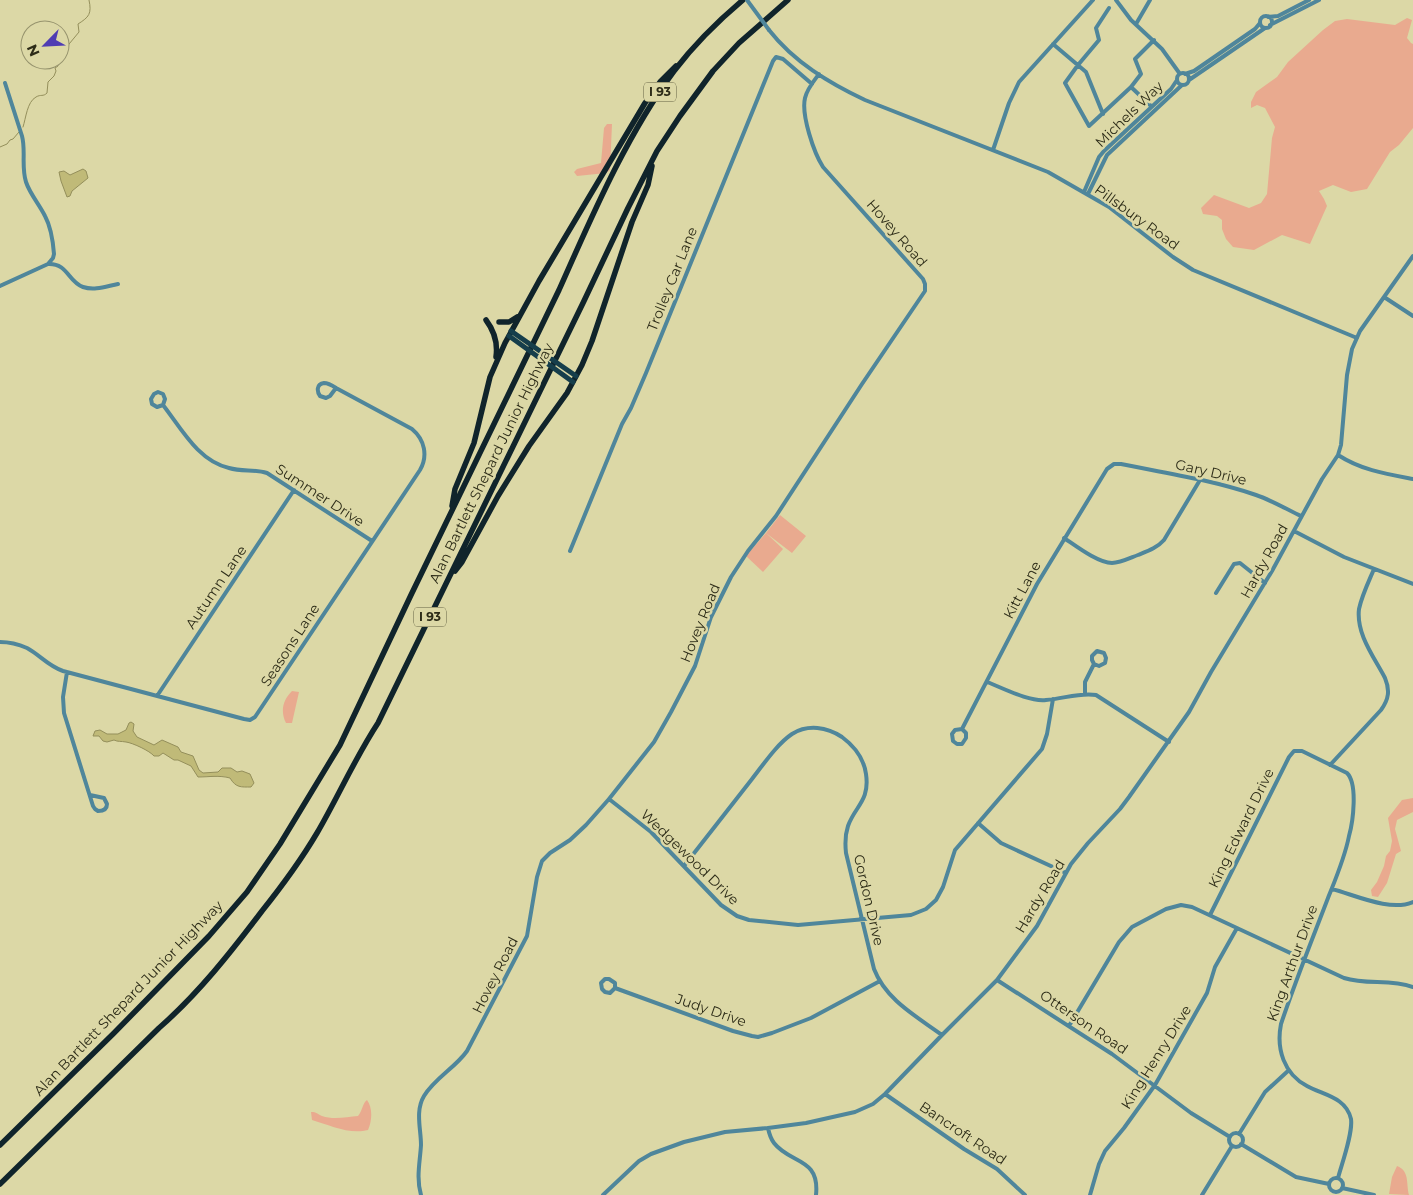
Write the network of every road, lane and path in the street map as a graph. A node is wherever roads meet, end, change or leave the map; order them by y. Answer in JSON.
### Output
{"nodes":[{"id":1,"x":743,"y":0,"type":"edge"},
{"id":2,"x":747,"y":0,"type":"edge"},
{"id":3,"x":788,"y":0,"type":"edge"},
{"id":4,"x":1093,"y":0,"type":"edge"},
{"id":5,"x":1116,"y":0,"type":"edge"},
{"id":6,"x":1150,"y":0,"type":"edge"},
{"id":7,"x":1309,"y":0,"type":"edge"},
{"id":8,"x":1319,"y":0,"type":"edge"},
{"id":9,"x":1125,"y":1,"type":"edge"},
{"id":10,"x":1121,"y":5,"type":"junction"},
{"id":11,"x":1109,"y":8,"type":"dead end"},
{"id":12,"x":1268,"y":17,"type":"junction"},
{"id":13,"x":1136,"y":24,"type":"junction"},
{"id":14,"x":1260,"y":24,"type":"junction"},
{"id":15,"x":1270,"y":25,"type":"junction"},
{"id":16,"x":1265,"y":28,"type":"junction"},
{"id":17,"x":1154,"y":40,"type":"junction"},
{"id":18,"x":1053,"y":44,"type":"junction"},
{"id":19,"x":685,"y":58,"type":"junction"},
{"id":20,"x":1078,"y":65,"type":"junction"},
{"id":21,"x":819,"y":74,"type":"junction"},
{"id":22,"x":1180,"y":74,"type":"junction"},
{"id":23,"x":1185,"y":74,"type":"junction"},
{"id":24,"x":1177,"y":80,"type":"junction"},
{"id":25,"x":1189,"y":80,"type":"junction"},
{"id":26,"x":6,"y":83,"type":"dead end"},
{"id":27,"x":812,"y":84,"type":"junction"},
{"id":28,"x":1182,"y":85,"type":"junction"},
{"id":29,"x":1130,"y":87,"type":"junction"},
{"id":30,"x":1150,"y":105,"type":"dead end"},
{"id":31,"x":1103,"y":114,"type":"junction"},
{"id":32,"x":993,"y":150,"type":"junction"},
{"id":33,"x":654,"y":157,"type":"junction"},
{"id":34,"x":1086,"y":193,"type":"junction"},
{"id":35,"x":54,"y":254,"type":"junction"},
{"id":36,"x":1413,"y":256,"type":"edge"},
{"id":37,"x":48,"y":264,"type":"junction"},
{"id":38,"x":60,"y":266,"type":"junction"},
{"id":39,"x":118,"y":284,"type":"dead end"},
{"id":40,"x":0,"y":286,"type":"edge"},
{"id":41,"x":1384,"y":297,"type":"junction"},
{"id":42,"x":522,"y":312,"type":"junction"},
{"id":43,"x":1413,"y":316,"type":"edge"},
{"id":44,"x":486,"y":320,"type":"dead end"},
{"id":45,"x":499,"y":322,"type":"dead end"},
{"id":46,"x":510,"y":334,"type":"junction"},
{"id":47,"x":1356,"y":338,"type":"junction"},
{"id":48,"x":493,"y":368,"type":"junction"},
{"id":49,"x":574,"y":379,"type":"junction"},
{"id":50,"x":336,"y":388,"type":"junction"},
{"id":51,"x":163,"y":405,"type":"dead end"},
{"id":52,"x":1338,"y":455,"type":"junction"},
{"id":53,"x":1111,"y":466,"type":"joint"},
{"id":54,"x":1413,"y":479,"type":"edge"},
{"id":55,"x":1200,"y":480,"type":"junction"},
{"id":56,"x":294,"y":490,"type":"junction"},
{"id":57,"x":451,"y":512,"type":"junction"},
{"id":58,"x":1301,"y":516,"type":"junction"},
{"id":59,"x":1294,"y":531,"type":"junction"},
{"id":60,"x":1064,"y":538,"type":"junction"},
{"id":61,"x":372,"y":542,"type":"junction"},
{"id":62,"x":570,"y":551,"type":"dead end"},
{"id":63,"x":1374,"y":568,"type":"junction"},
{"id":64,"x":450,"y":576,"type":"junction"},
{"id":65,"x":1265,"y":582,"type":"junction"},
{"id":66,"x":1413,"y":584,"type":"edge"},
{"id":67,"x":1216,"y":593,"type":"dead end"},
{"id":68,"x":0,"y":642,"type":"edge"},
{"id":69,"x":1094,"y":664,"type":"junction"},
{"id":70,"x":68,"y":672,"type":"junction"},
{"id":71,"x":986,"y":682,"type":"junction"},
{"id":72,"x":1085,"y":694,"type":"junction"},
{"id":73,"x":157,"y":696,"type":"junction"},
{"id":74,"x":1053,"y":699,"type":"junction"},
{"id":75,"x":962,"y":729,"type":"junction"},
{"id":76,"x":1169,"y":742,"type":"junction"},
{"id":77,"x":1330,"y":765,"type":"junction"},
{"id":78,"x":90,"y":795,"type":"junction"},
{"id":79,"x":609,"y":799,"type":"junction"},
{"id":80,"x":978,"y":823,"type":"junction"},
{"id":81,"x":684,"y":866,"type":"junction"},
{"id":82,"x":1066,"y":873,"type":"junction"},
{"id":83,"x":1332,"y":889,"type":"junction"},
{"id":84,"x":1413,"y":902,"type":"edge"},
{"id":85,"x":1210,"y":915,"type":"junction"},
{"id":86,"x":862,"y":919,"type":"junction"},
{"id":87,"x":1237,"y":928,"type":"junction"},
{"id":88,"x":1305,"y":959,"type":"junction"},
{"id":89,"x":997,"y":980,"type":"junction"},
{"id":90,"x":880,"y":981,"type":"junction"},
{"id":91,"x":1413,"y":987,"type":"edge"},
{"id":92,"x":614,"y":988,"type":"dead end"},
{"id":93,"x":1069,"y":1026,"type":"junction"},
{"id":94,"x":942,"y":1035,"type":"junction"},
{"id":95,"x":1289,"y":1070,"type":"junction"},
{"id":96,"x":1155,"y":1085,"type":"junction"},
{"id":97,"x":885,"y":1094,"type":"junction"},
{"id":98,"x":768,"y":1128,"type":"junction"},
{"id":99,"x":1239,"y":1134,"type":"junction"},
{"id":100,"x":1230,"y":1137,"type":"junction"},
{"id":101,"x":1241,"y":1144,"type":"junction"},
{"id":102,"x":0,"y":1145,"type":"edge"},
{"id":103,"x":1232,"y":1146,"type":"junction"},
{"id":104,"x":1338,"y":1178,"type":"junction"},
{"id":105,"x":0,"y":1184,"type":"edge"},
{"id":106,"x":1329,"y":1184,"type":"junction"},
{"id":107,"x":1342,"y":1188,"type":"junction"},
{"id":108,"x":421,"y":1195,"type":"edge"},
{"id":109,"x":603,"y":1195,"type":"edge"},
{"id":110,"x":816,"y":1195,"type":"edge"},
{"id":111,"x":1025,"y":1195,"type":"edge"},
{"id":112,"x":1090,"y":1195,"type":"edge"},
{"id":113,"x":1202,"y":1195,"type":"edge"},
{"id":114,"x":1374,"y":1195,"type":"edge"}],
"edges":[{"from":1,"to":19,"type":"highway","name":"Alan Bartlett Shepard Junior Highway","number":"I 93"},
{"from":2,"to":21,"type":"street","name":"Pillsbury Road","bridge":true},
{"from":3,"to":33,"type":"highway","name":"Alan Bartlett Shepard Junior Highway","number":"I 93"},
{"from":4,"to":18,"type":"street"},
{"from":5,"to":10,"type":"street"},
{"from":6,"to":13,"type":"street"},
{"from":7,"to":12,"type":"street"},
{"from":8,"to":15,"type":"street"},
{"from":9,"to":10,"type":"street"},
{"from":10,"to":13,"type":"street"},
{"from":11,"to":20,"type":"street"},
{"from":12,"to":14,"type":"street"},
{"from":12,"to":15,"type":"street"},
{"from":13,"to":17,"type":"street"},
{"from":14,"to":16,"type":"street"},
{"from":14,"to":23,"type":"street"},
{"from":15,"to":16,"type":"street"},
{"from":16,"to":25,"type":"street"},
{"from":17,"to":22,"type":"street"},
{"from":17,"to":29,"type":"street"},
{"from":18,"to":20,"type":"street"},
{"from":18,"to":32,"type":"street"},
{"from":19,"to":42,"type":"highway"},
{"from":19,"to":57,"type":"highway","name":"Alan Bartlett Shepard Junior Highway","number":"I 93"},
{"from":20,"to":31,"type":"street"},
{"from":20,"to":31,"type":"street"},
{"from":21,"to":27,"type":"street","name":"Hovey Road"},
{"from":21,"to":32,"type":"street","name":"Pillsbury Road"},
{"from":22,"to":23,"type":"street"},
{"from":22,"to":24,"type":"street"},
{"from":23,"to":25,"type":"street"},
{"from":24,"to":28,"type":"street"},
{"from":24,"to":34,"type":"street","name":"Michels Way"},
{"from":25,"to":28,"type":"street"},
{"from":26,"to":35,"type":"street"},
{"from":27,"to":62,"type":"street","name":"Trolley Car Lane"},
{"from":27,"to":79,"type":"street","name":"Hovey Road"},
{"from":28,"to":34,"type":"street","name":"Michels Way"},
{"from":29,"to":30,"type":"street"},
{"from":29,"to":31,"type":"street"},
{"from":32,"to":34,"type":"street","name":"Pillsbury Road"},
{"from":33,"to":49,"type":"highway"},
{"from":33,"to":64,"type":"highway","name":"Alan Bartlett Shepard Junior Highway","number":"I 93"},
{"from":34,"to":47,"type":"street","name":"Pillsbury Road"},
{"from":35,"to":37,"type":"street"},
{"from":35,"to":38,"type":"street"},
{"from":36,"to":41,"type":"street"},
{"from":37,"to":38,"type":"street"},
{"from":37,"to":40,"type":"street"},
{"from":38,"to":39,"type":"street"},
{"from":41,"to":43,"type":"street"},
{"from":41,"to":47,"type":"street"},
{"from":42,"to":45,"type":"highway"},
{"from":42,"to":46,"type":"highway"},
{"from":44,"to":48,"type":"highway"},
{"from":46,"to":48,"type":"highway"},
{"from":46,"to":49,"type":"main road","bridge":true},
{"from":47,"to":52,"type":"street"},
{"from":48,"to":57,"type":"highway"},
{"from":49,"to":64,"type":"highway"},
{"from":50,"to":50,"type":"street"},
{"from":50,"to":61,"type":"street","name":"Seasons Lane"},
{"from":51,"to":56,"type":"street","name":"Summer Drive"},
{"from":52,"to":54,"type":"street"},
{"from":52,"to":58,"type":"street","name":"Hardy Road"},
{"from":53,"to":55,"type":"street","name":"Gary Drive"},
{"from":53,"to":60,"type":"street","name":"Kitt Lane"},
{"from":55,"to":58,"type":"street","name":"Gary Drive"},
{"from":55,"to":60,"type":"street"},
{"from":56,"to":61,"type":"street","name":"Summer Drive"},
{"from":56,"to":73,"type":"street","name":"Autumn Lane"},
{"from":57,"to":102,"type":"highway","name":"Alan Bartlett Shepard Junior Highway","number":"I 93"},
{"from":58,"to":59,"type":"street","name":"Hardy Road"},
{"from":59,"to":63,"type":"street"},
{"from":59,"to":65,"type":"street","name":"Hardy Road"},
{"from":60,"to":71,"type":"street","name":"Kitt Lane"},
{"from":61,"to":73,"type":"street","name":"Seasons Lane"},
{"from":63,"to":66,"type":"street"},
{"from":63,"to":77,"type":"street"},
{"from":64,"to":105,"type":"highway","name":"Alan Bartlett Shepard Junior Highway","number":"I 93"},
{"from":65,"to":67,"type":"street"},
{"from":65,"to":76,"type":"street","name":"Hardy Road"},
{"from":68,"to":70,"type":"street","name":"Seasons Lane"},
{"from":69,"to":69,"type":"street"},
{"from":69,"to":72,"type":"street"},
{"from":70,"to":73,"type":"street","name":"Seasons Lane"},
{"from":70,"to":78,"type":"street"},
{"from":71,"to":74,"type":"street"},
{"from":71,"to":75,"type":"street","name":"Kitt Lane"},
{"from":72,"to":74,"type":"street"},
{"from":72,"to":76,"type":"street"},
{"from":74,"to":80,"type":"street","name":"Wedgewood Drive"},
{"from":75,"to":75,"type":"street","name":"Kitt Lane"},
{"from":76,"to":82,"type":"street","name":"Hardy Road"},
{"from":77,"to":83,"type":"street","name":"King Arthur Drive"},
{"from":77,"to":85,"type":"street","name":"King Edward Drive"},
{"from":78,"to":78,"type":"street"},
{"from":79,"to":81,"type":"street","name":"Wedgewood Drive"},
{"from":79,"to":108,"type":"street","name":"Hovey Road"},
{"from":80,"to":82,"type":"street"},
{"from":80,"to":86,"type":"street","name":"Wedgewood Drive"},
{"from":81,"to":86,"type":"street","name":"Wedgewood Drive"},
{"from":81,"to":86,"type":"street","name":"Gordon Drive"},
{"from":82,"to":89,"type":"street","name":"Hardy Road"},
{"from":83,"to":84,"type":"street"},
{"from":83,"to":88,"type":"street","name":"King Arthur Drive"},
{"from":85,"to":87,"type":"street"},
{"from":85,"to":93,"type":"street"},
{"from":86,"to":90,"type":"street","name":"Gordon Drive"},
{"from":87,"to":88,"type":"street"},
{"from":87,"to":96,"type":"street","name":"King Henry Drive"},
{"from":88,"to":91,"type":"street"},
{"from":88,"to":95,"type":"street","name":"King Arthur Drive"},
{"from":89,"to":93,"type":"street","name":"Otterson Road"},
{"from":89,"to":94,"type":"street","name":"Hardy Road"},
{"from":90,"to":92,"type":"street","name":"Judy Drive"},
{"from":90,"to":94,"type":"street","name":"Gordon Drive"},
{"from":93,"to":96,"type":"street","name":"Otterson Road"},
{"from":94,"to":97,"type":"street","name":"Hardy Road"},
{"from":95,"to":99,"type":"street"},
{"from":95,"to":104,"type":"street","name":"King Arthur Drive"},
{"from":96,"to":100,"type":"street","name":"Otterson Road"},
{"from":96,"to":112,"type":"street","name":"King Henry Drive"},
{"from":97,"to":98,"type":"street","name":"Hardy Road"},
{"from":97,"to":111,"type":"street","name":"Bancroft Road"},
{"from":98,"to":109,"type":"street","name":"Hardy Road"},
{"from":98,"to":110,"type":"street"},
{"from":99,"to":100,"type":"street"},
{"from":99,"to":101,"type":"street"},
{"from":100,"to":103,"type":"street"},
{"from":101,"to":103,"type":"street"},
{"from":101,"to":106,"type":"street"},
{"from":103,"to":113,"type":"street"},
{"from":104,"to":106,"type":"street"},
{"from":104,"to":107,"type":"street"},
{"from":106,"to":107,"type":"street"},
{"from":107,"to":114,"type":"street"}]}
